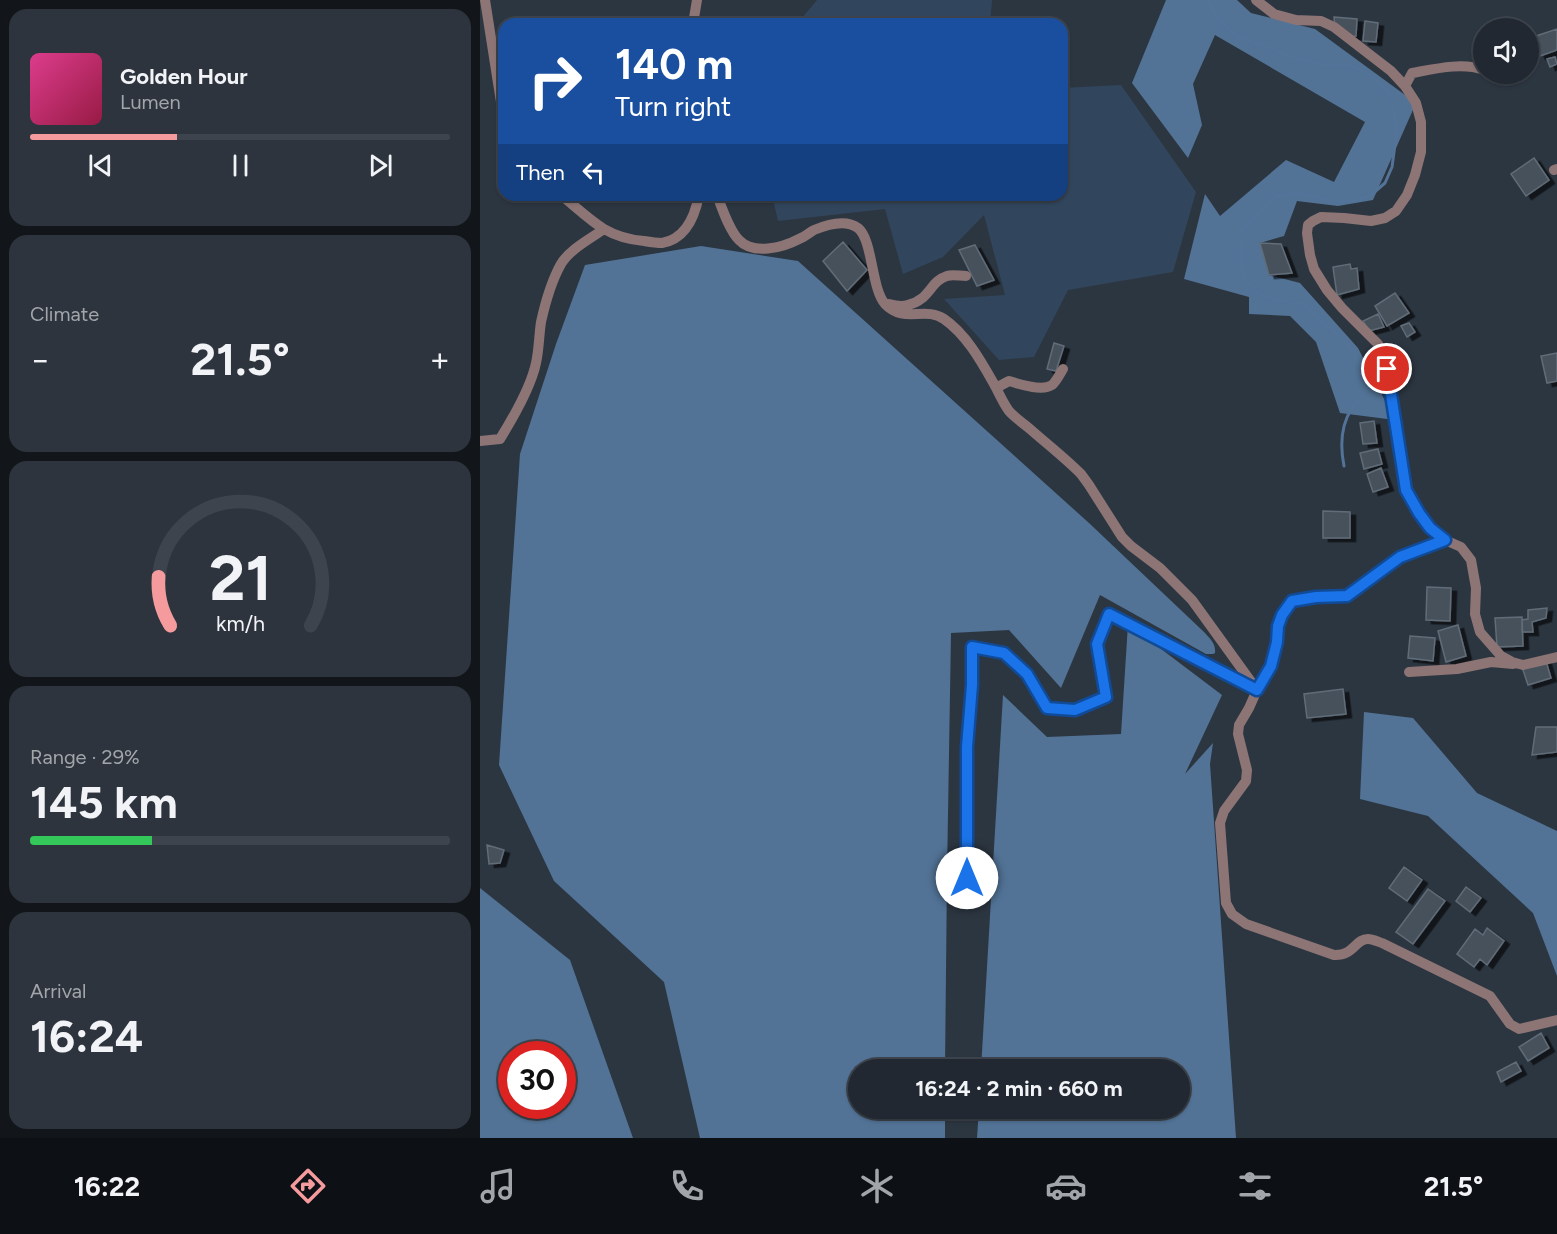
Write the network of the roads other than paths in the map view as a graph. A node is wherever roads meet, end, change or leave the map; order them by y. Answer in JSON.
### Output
{"nodes":[{"id":1,"x":485,"y":0,"type":"edge"},
{"id":2,"x":697,"y":0,"type":"edge"},
{"id":3,"x":1256,"y":0,"type":"edge"},
{"id":4,"x":694,"y":18,"type":"edge"},
{"id":5,"x":1473,"y":68,"type":"edge"},
{"id":6,"x":498,"y":83,"type":"edge"},
{"id":7,"x":1405,"y":86,"type":"junction"},
{"id":8,"x":569,"y":201,"type":"edge"},
{"id":9,"x":698,"y":201,"type":"edge"},
{"id":10,"x":720,"y":201,"type":"edge"},
{"id":11,"x":604,"y":229,"type":"junction"},
{"id":12,"x":966,"y":276,"type":"dead end"},
{"id":13,"x":883,"y":302,"type":"junction"},
{"id":14,"x":1063,"y":369,"type":"dead end"},
{"id":15,"x":996,"y":388,"type":"junction"},
{"id":16,"x":480,"y":441,"type":"edge"},
{"id":17,"x":1445,"y":540,"type":"junction"},
{"id":18,"x":1557,"y":657,"type":"edge"},
{"id":19,"x":1523,"y":665,"type":"junction"},
{"id":20,"x":1409,"y":672,"type":"dead end"},
{"id":21,"x":1257,"y":690,"type":"junction"},
{"id":22,"x":967,"y":878,"type":"dead end"},
{"id":23,"x":1557,"y":1020,"type":"edge"}],
"edges":[{"from":1,"to":6,"type":"street"},
{"from":2,"to":4,"type":"street"},
{"from":3,"to":7,"type":"street"},
{"from":5,"to":7,"type":"street"},
{"from":7,"to":17,"type":"street"},
{"from":8,"to":11,"type":"street"},
{"from":9,"to":11,"type":"street"},
{"from":10,"to":13,"type":"street"},
{"from":11,"to":16,"type":"street"},
{"from":12,"to":13,"type":"street"},
{"from":13,"to":15,"type":"street"},
{"from":14,"to":15,"type":"street"},
{"from":15,"to":21,"type":"street"},
{"from":17,"to":19,"type":"street"},
{"from":17,"to":21,"type":"street"},
{"from":18,"to":19,"type":"street"},
{"from":19,"to":20,"type":"street"},
{"from":21,"to":22,"type":"street"},
{"from":21,"to":23,"type":"street"}]}
